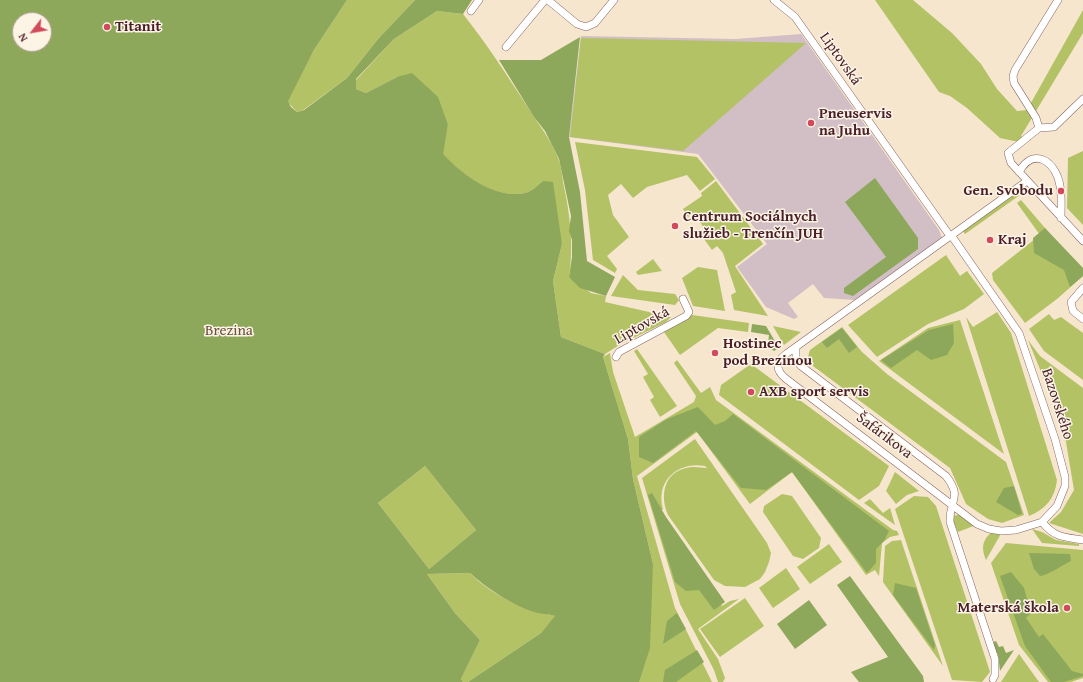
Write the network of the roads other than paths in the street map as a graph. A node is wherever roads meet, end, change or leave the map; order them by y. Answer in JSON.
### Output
{"nodes":[{"id":1,"x":479,"y":0,"type":"edge"},
{"id":2,"x":546,"y":0,"type":"edge"},
{"id":3,"x":614,"y":0,"type":"edge"},
{"id":4,"x":774,"y":0,"type":"edge"},
{"id":5,"x":1058,"y":0,"type":"edge"},
{"id":6,"x":471,"y":11,"type":"dead end"},
{"id":7,"x":506,"y":46,"type":"dead end"},
{"id":8,"x":1083,"y":99,"type":"edge"},
{"id":9,"x":1039,"y":128,"type":"junction"},
{"id":10,"x":1019,"y":172,"type":"junction"},
{"id":11,"x":1028,"y":181,"type":"junction"},
{"id":12,"x":1061,"y":218,"type":"junction"},
{"id":13,"x":950,"y":236,"type":"junction"},
{"id":14,"x":1083,"y":241,"type":"edge"},
{"id":15,"x":1083,"y":288,"type":"edge"},
{"id":16,"x":684,"y":299,"type":"dead end"},
{"id":17,"x":1083,"y":319,"type":"edge"},
{"id":18,"x":796,"y":347,"type":"junction"},
{"id":19,"x":616,"y":357,"type":"dead end"},
{"id":20,"x":953,"y":505,"type":"junction"},
{"id":21,"x":1042,"y":522,"type":"junction"},
{"id":22,"x":1083,"y":540,"type":"edge"},
{"id":23,"x":993,"y":679,"type":"dead end"}],
"edges":[{"from":1,"to":6,"type":"street"},
{"from":2,"to":3,"type":"street"},
{"from":2,"to":7,"type":"street"},
{"from":4,"to":13,"type":"street","name":"Liptovská"},
{"from":5,"to":9,"type":"street"},
{"from":8,"to":9,"type":"street"},
{"from":9,"to":10,"type":"street"},
{"from":10,"to":11,"type":"street"},
{"from":10,"to":12,"type":"street"},
{"from":11,"to":12,"type":"street"},
{"from":11,"to":13,"type":"street"},
{"from":12,"to":14,"type":"street"},
{"from":13,"to":18,"type":"street"},
{"from":13,"to":21,"type":"street","name":"Bazovského"},
{"from":15,"to":17,"type":"street"},
{"from":16,"to":19,"type":"street","name":"Liptovská"},
{"from":18,"to":20,"type":"street","name":"Šafárikova"},
{"from":18,"to":20,"type":"street","name":"Šafárikova"},
{"from":20,"to":21,"type":"street"},
{"from":20,"to":23,"type":"street","name":"Šafárikova"},
{"from":21,"to":22,"type":"street"}]}
